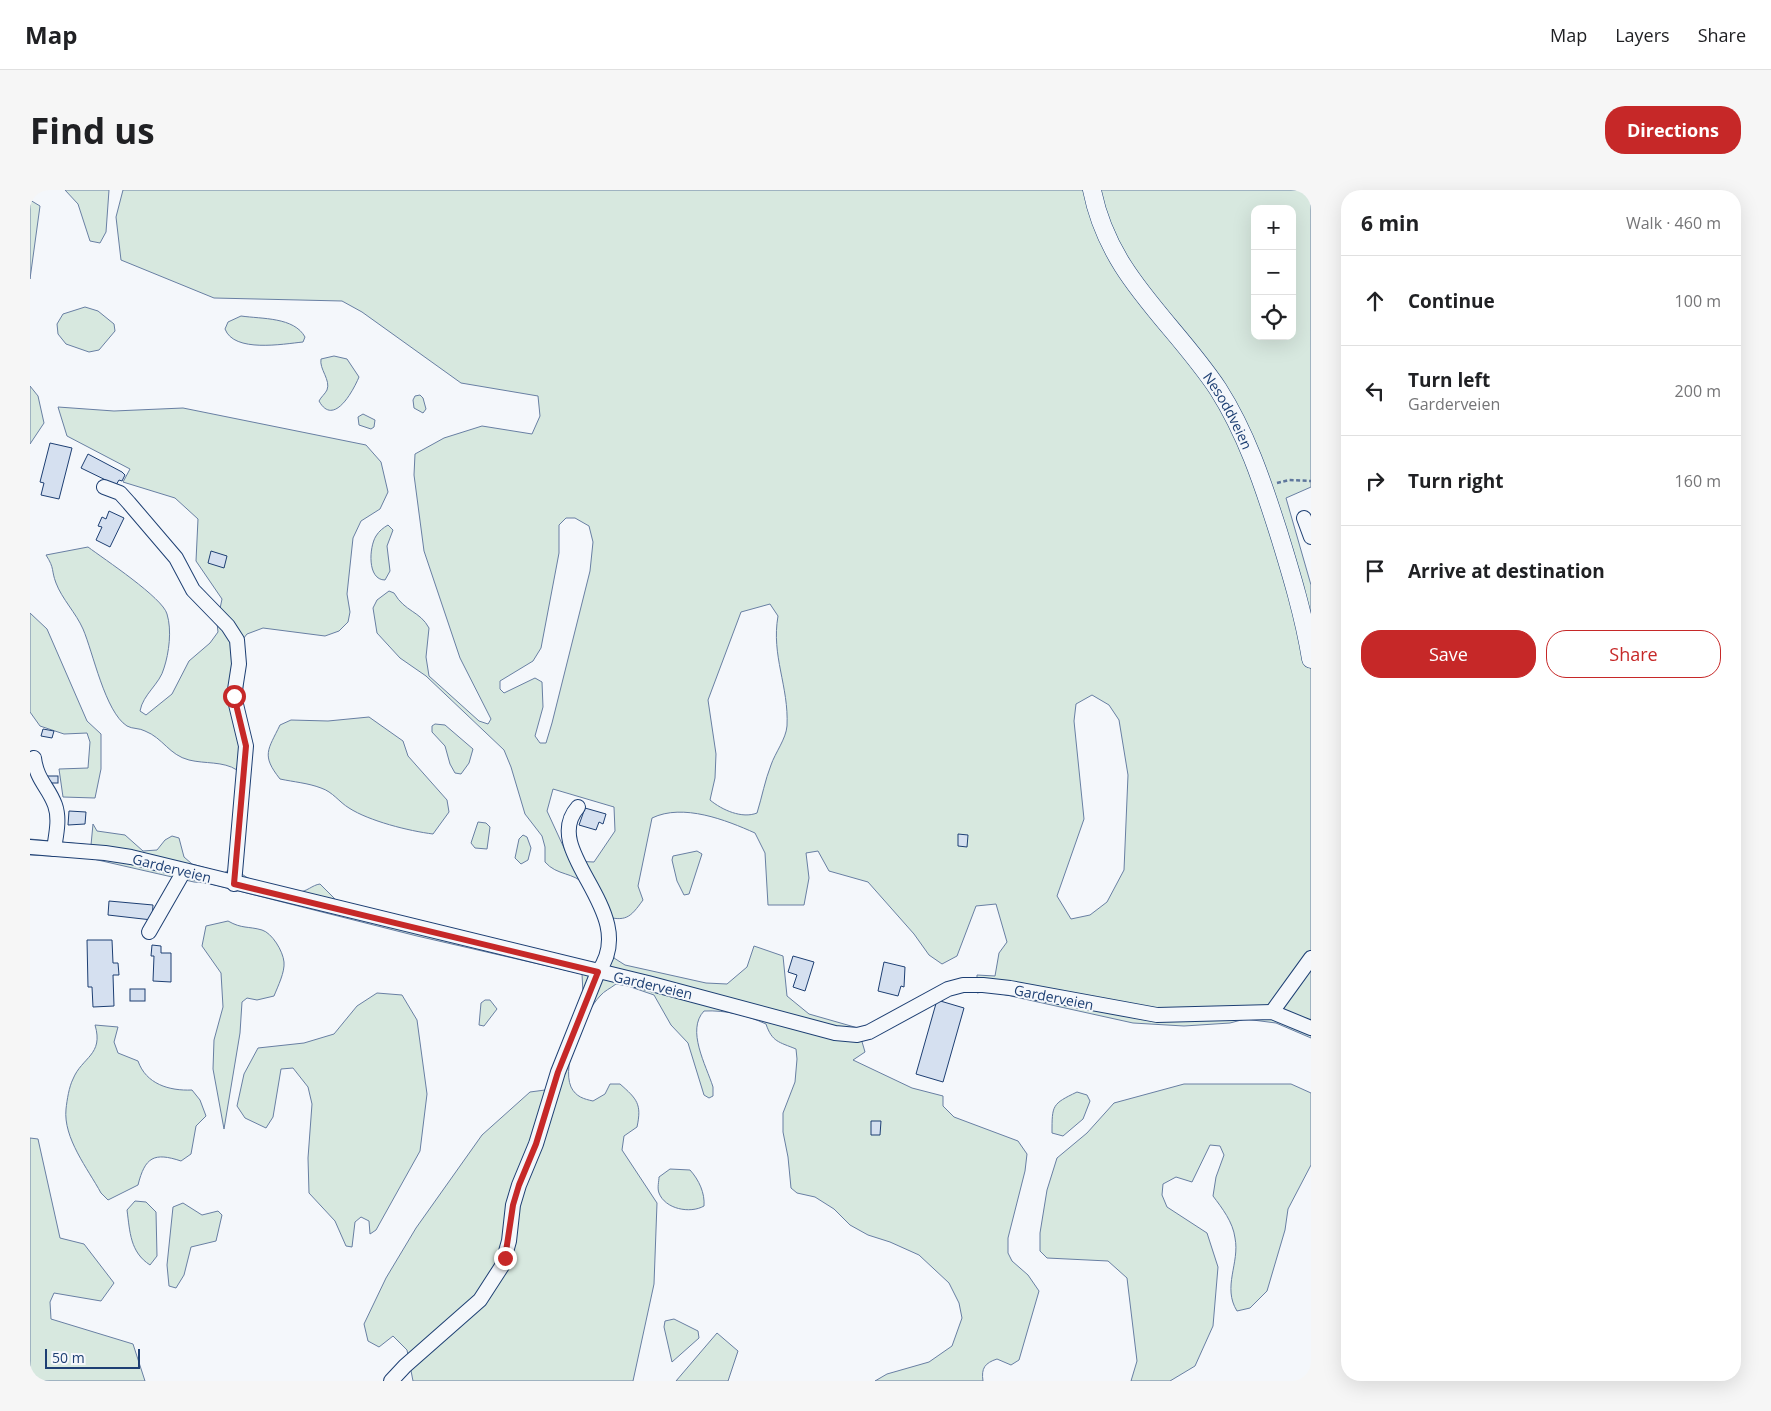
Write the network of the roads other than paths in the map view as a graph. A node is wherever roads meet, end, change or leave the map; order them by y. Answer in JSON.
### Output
{"nodes":[{"id":1,"x":1092,"y":190,"type":"edge"},
{"id":2,"x":104,"y":487,"type":"dead end"},
{"id":3,"x":1304,"y":518,"type":"dead end"},
{"id":4,"x":1311,"y":537,"type":"edge"},
{"id":5,"x":1311,"y":659,"type":"edge"},
{"id":6,"x":34,"y":758,"type":"dead end"},
{"id":7,"x":578,"y":806,"type":"dead end"},
{"id":8,"x":30,"y":847,"type":"edge"},
{"id":9,"x":54,"y":849,"type":"junction"},
{"id":10,"x":184,"y":871,"type":"junction"},
{"id":11,"x":234,"y":884,"type":"junction"},
{"id":12,"x":149,"y":932,"type":"dead end"},
{"id":13,"x":1311,"y":958,"type":"edge"},
{"id":14,"x":598,"y":972,"type":"junction"},
{"id":15,"x":1272,"y":1012,"type":"junction"},
{"id":16,"x":1311,"y":1028,"type":"edge"},
{"id":17,"x":391,"y":1381,"type":"edge"}],
"edges":[{"from":1,"to":5,"type":"main road","name":"Nesoddveien"},
{"from":2,"to":11,"type":"street"},
{"from":3,"to":4,"type":"street"},
{"from":6,"to":9,"type":"street"},
{"from":7,"to":14,"type":"street"},
{"from":8,"to":9,"type":"street","name":"Garderveien"},
{"from":9,"to":10,"type":"street","name":"Garderveien"},
{"from":10,"to":11,"type":"street","name":"Garderveien"},
{"from":10,"to":12,"type":"street"},
{"from":11,"to":14,"type":"street","name":"Garderveien"},
{"from":13,"to":15,"type":"street"},
{"from":14,"to":15,"type":"street","name":"Garderveien"},
{"from":14,"to":17,"type":"street"},
{"from":15,"to":16,"type":"street","name":"Garderveien"}]}
